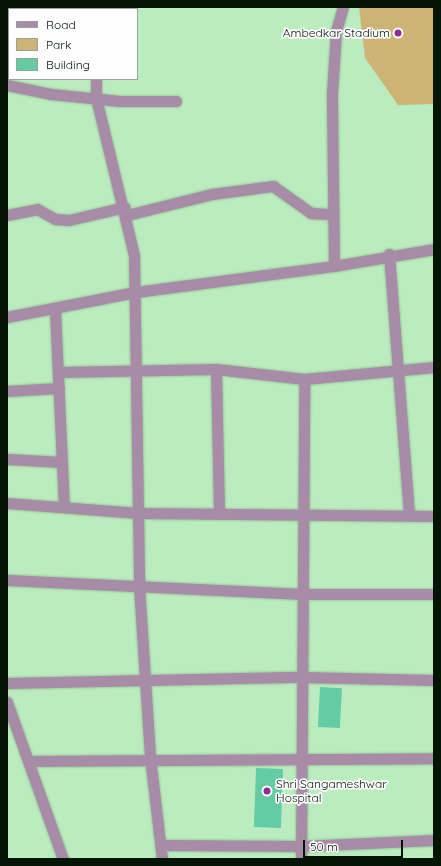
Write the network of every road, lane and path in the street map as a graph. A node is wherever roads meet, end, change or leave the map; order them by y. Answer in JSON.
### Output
{"nodes":[{"id":1,"x":342,"y":7,"type":"edge"},
{"id":2,"x":96,"y":80,"type":"edge"},
{"id":3,"x":7,"y":85,"type":"edge"},
{"id":4,"x":96,"y":98,"type":"junction"},
{"id":5,"x":176,"y":101,"type":"dead end"},
{"id":6,"x":126,"y":211,"type":"junction"},
{"id":7,"x":333,"y":214,"type":"junction"},
{"id":8,"x":7,"y":215,"type":"edge"},
{"id":9,"x":434,"y":249,"type":"edge"},
{"id":10,"x":389,"y":254,"type":"junction"},
{"id":11,"x":334,"y":266,"type":"junction"},
{"id":12,"x":136,"y":292,"type":"junction"},
{"id":13,"x":55,"y":310,"type":"junction"},
{"id":14,"x":7,"y":317,"type":"edge"},
{"id":15,"x":434,"y":367,"type":"edge"},
{"id":16,"x":216,"y":368,"type":"junction"},
{"id":17,"x":138,"y":369,"type":"junction"},
{"id":18,"x":400,"y":371,"type":"junction"},
{"id":19,"x":58,"y":372,"type":"junction"},
{"id":20,"x":304,"y":379,"type":"junction"},
{"id":21,"x":59,"y":388,"type":"junction"},
{"id":22,"x":7,"y":391,"type":"edge"},
{"id":23,"x":7,"y":459,"type":"edge"},
{"id":24,"x":62,"y":462,"type":"junction"},
{"id":25,"x":7,"y":503,"type":"edge"},
{"id":26,"x":64,"y":507,"type":"junction"},
{"id":27,"x":139,"y":513,"type":"junction"},
{"id":28,"x":219,"y":514,"type":"junction"},
{"id":29,"x":304,"y":514,"type":"junction"},
{"id":30,"x":409,"y":514,"type":"junction"},
{"id":31,"x":434,"y":516,"type":"edge"},
{"id":32,"x":7,"y":580,"type":"edge"},
{"id":33,"x":139,"y":586,"type":"junction"},
{"id":34,"x":303,"y":594,"type":"junction"},
{"id":35,"x":434,"y":594,"type":"edge"},
{"id":36,"x":302,"y":677,"type":"junction"},
{"id":37,"x":145,"y":680,"type":"junction"},
{"id":38,"x":434,"y":680,"type":"edge"},
{"id":39,"x":7,"y":683,"type":"edge"},
{"id":40,"x":7,"y":702,"type":"edge"},
{"id":41,"x":150,"y":758,"type":"junction"},
{"id":42,"x":434,"y":758,"type":"edge"},
{"id":43,"x":29,"y":761,"type":"junction"},
{"id":44,"x":300,"y":761,"type":"junction"},
{"id":45,"x":434,"y":840,"type":"edge"},
{"id":46,"x":161,"y":845,"type":"junction"},
{"id":47,"x":301,"y":846,"type":"junction"},
{"id":48,"x":63,"y":859,"type":"edge"},
{"id":49,"x":162,"y":859,"type":"edge"},
{"id":50,"x":301,"y":859,"type":"edge"}],
"edges":[{"from":1,"to":7,"type":"street"},
{"from":2,"to":4,"type":"street"},
{"from":3,"to":4,"type":"street"},
{"from":4,"to":5,"type":"street"},
{"from":4,"to":6,"type":"street"},
{"from":6,"to":7,"type":"street"},
{"from":6,"to":8,"type":"street"},
{"from":6,"to":12,"type":"street"},
{"from":7,"to":11,"type":"street"},
{"from":9,"to":10,"type":"street"},
{"from":10,"to":11,"type":"street"},
{"from":10,"to":18,"type":"street"},
{"from":11,"to":12,"type":"street"},
{"from":12,"to":13,"type":"street"},
{"from":12,"to":17,"type":"street"},
{"from":13,"to":14,"type":"street"},
{"from":13,"to":19,"type":"street"},
{"from":15,"to":18,"type":"street"},
{"from":16,"to":17,"type":"street"},
{"from":16,"to":20,"type":"street"},
{"from":16,"to":28,"type":"street"},
{"from":17,"to":19,"type":"street"},
{"from":17,"to":27,"type":"street"},
{"from":18,"to":20,"type":"street"},
{"from":18,"to":30,"type":"street"},
{"from":19,"to":21,"type":"street"},
{"from":20,"to":29,"type":"street"},
{"from":21,"to":22,"type":"street"},
{"from":21,"to":24,"type":"street"},
{"from":23,"to":24,"type":"street"},
{"from":24,"to":26,"type":"street"},
{"from":25,"to":26,"type":"street"},
{"from":26,"to":27,"type":"street"},
{"from":27,"to":28,"type":"street"},
{"from":27,"to":33,"type":"street"},
{"from":28,"to":29,"type":"street"},
{"from":29,"to":30,"type":"street"},
{"from":29,"to":34,"type":"street"},
{"from":30,"to":31,"type":"street"},
{"from":32,"to":33,"type":"street"},
{"from":33,"to":34,"type":"street"},
{"from":33,"to":37,"type":"street"},
{"from":34,"to":35,"type":"street"},
{"from":34,"to":36,"type":"street"},
{"from":36,"to":37,"type":"street"},
{"from":36,"to":38,"type":"street"},
{"from":36,"to":44,"type":"street"},
{"from":37,"to":39,"type":"street"},
{"from":37,"to":41,"type":"street"},
{"from":40,"to":43,"type":"street"},
{"from":41,"to":43,"type":"street"},
{"from":41,"to":44,"type":"street"},
{"from":41,"to":46,"type":"street"},
{"from":42,"to":44,"type":"street"},
{"from":43,"to":48,"type":"street"},
{"from":44,"to":47,"type":"street"},
{"from":45,"to":47,"type":"street"},
{"from":46,"to":47,"type":"street"},
{"from":46,"to":49,"type":"street"},
{"from":47,"to":50,"type":"street"}]}
